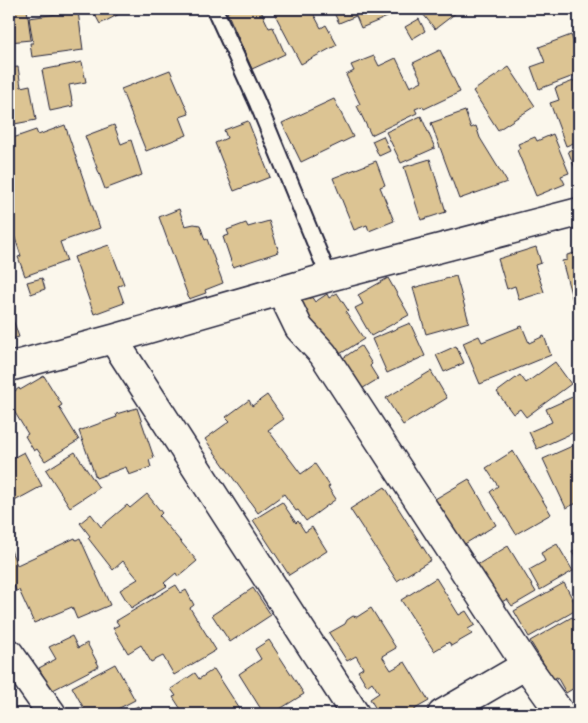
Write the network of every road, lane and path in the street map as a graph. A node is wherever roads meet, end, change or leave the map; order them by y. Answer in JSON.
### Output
{"nodes":[{"id":1,"x":216,"y":12,"type":"dead end"},
{"id":2,"x":579,"y":212,"type":"edge"},
{"id":3,"x":329,"y":277,"type":"junction"},
{"id":4,"x":281,"y":291,"type":"junction"},
{"id":5,"x":113,"y":339,"type":"junction"},
{"id":6,"x":9,"y":367,"type":"edge"},
{"id":7,"x":9,"y":654,"type":"edge"},
{"id":8,"x":526,"y":665,"type":"junction"},
{"id":9,"x":52,"y":714,"type":"edge"},
{"id":10,"x":355,"y":714,"type":"edge"},
{"id":11,"x":442,"y":714,"type":"edge"},
{"id":12,"x":561,"y":714,"type":"edge"}],
"edges":[{"from":1,"to":3,"type":"lane"},
{"from":2,"to":3,"type":"street"},
{"from":3,"to":4,"type":"street"},
{"from":4,"to":5,"type":"street"},
{"from":4,"to":8,"type":"street"},
{"from":5,"to":6,"type":"street"},
{"from":5,"to":10,"type":"street"},
{"from":7,"to":9,"type":"street"},
{"from":8,"to":11,"type":"street"},
{"from":8,"to":12,"type":"street"}]}
